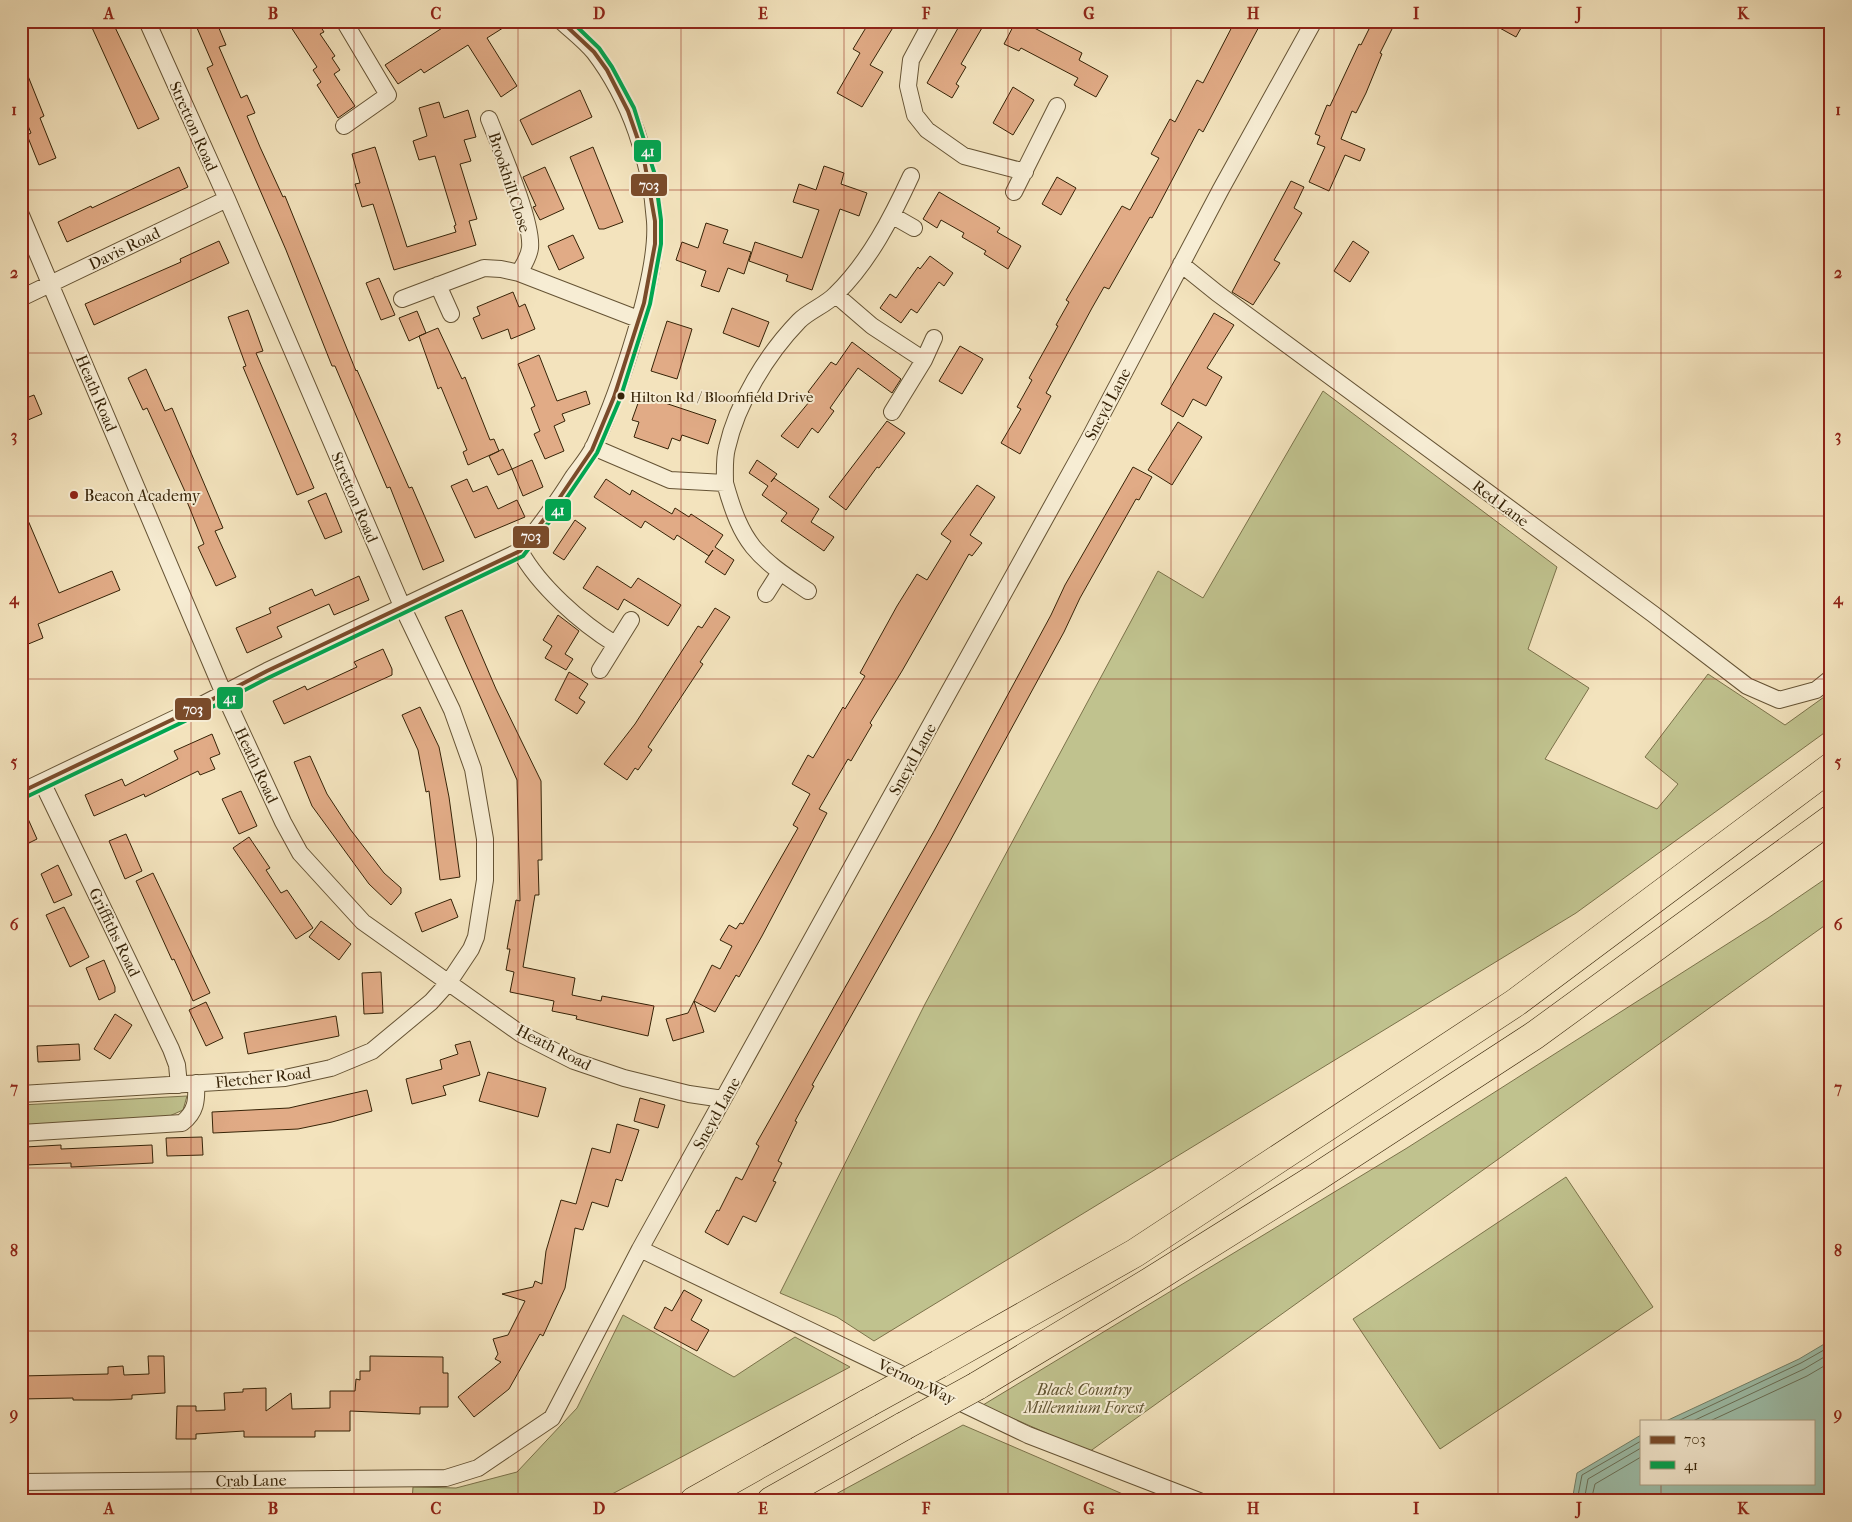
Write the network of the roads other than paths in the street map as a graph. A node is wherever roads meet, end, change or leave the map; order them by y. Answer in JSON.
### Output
{"nodes":[{"id":1,"x":147,"y":21,"type":"edge"},
{"id":2,"x":344,"y":21,"type":"edge"},
{"id":3,"x":561,"y":21,"type":"edge"},
{"id":4,"x":932,"y":21,"type":"edge"},
{"id":5,"x":1314,"y":21,"type":"edge"},
{"id":6,"x":1057,"y":106,"type":"dead end"},
{"id":7,"x":489,"y":119,"type":"dead end"},
{"id":8,"x":344,"y":126,"type":"dead end"},
{"id":9,"x":1025,"y":172,"type":"junction"},
{"id":10,"x":912,"y":176,"type":"dead end"},
{"id":11,"x":1014,"y":192,"type":"dead end"},
{"id":12,"x":227,"y":199,"type":"junction"},
{"id":13,"x":21,"y":215,"type":"edge"},
{"id":14,"x":893,"y":216,"type":"junction"},
{"id":15,"x":914,"y":228,"type":"dead end"},
{"id":16,"x":1181,"y":264,"type":"junction"},
{"id":17,"x":519,"y":273,"type":"junction"},
{"id":18,"x":51,"y":284,"type":"junction"},
{"id":19,"x":438,"y":285,"type":"junction"},
{"id":20,"x":836,"y":295,"type":"junction"},
{"id":21,"x":21,"y":298,"type":"edge"},
{"id":22,"x":402,"y":299,"type":"dead end"},
{"id":23,"x":451,"y":314,"type":"dead end"},
{"id":24,"x":638,"y":319,"type":"junction"},
{"id":25,"x":934,"y":338,"type":"dead end"},
{"id":26,"x":924,"y":360,"type":"junction"},
{"id":27,"x":892,"y":412,"type":"dead end"},
{"id":28,"x":593,"y":447,"type":"junction"},
{"id":29,"x":725,"y":483,"type":"junction"},
{"id":30,"x":520,"y":550,"type":"junction"},
{"id":31,"x":780,"y":572,"type":"junction"},
{"id":32,"x":808,"y":591,"type":"dead end"},
{"id":33,"x":766,"y":594,"type":"dead end"},
{"id":34,"x":402,"y":606,"type":"junction"},
{"id":35,"x":631,"y":620,"type":"dead end"},
{"id":36,"x":615,"y":644,"type":"junction"},
{"id":37,"x":600,"y":670,"type":"dead end"},
{"id":38,"x":1831,"y":678,"type":"edge"},
{"id":39,"x":224,"y":694,"type":"junction"},
{"id":40,"x":1831,"y":767,"type":"edge"},
{"id":41,"x":42,"y":782,"type":"junction"},
{"id":42,"x":21,"y":792,"type":"edge"},
{"id":43,"x":1831,"y":819,"type":"edge"},
{"id":44,"x":449,"y":982,"type":"junction"},
{"id":45,"x":196,"y":1083,"type":"junction"},
{"id":46,"x":179,"y":1084,"type":"junction"},
{"id":47,"x":21,"y":1094,"type":"edge"},
{"id":48,"x":723,"y":1100,"type":"junction"},
{"id":49,"x":21,"y":1133,"type":"edge"},
{"id":50,"x":640,"y":1249,"type":"junction"},
{"id":51,"x":478,"y":1468,"type":"joint"},
{"id":52,"x":21,"y":1482,"type":"edge"},
{"id":53,"x":694,"y":1501,"type":"edge"},
{"id":54,"x":771,"y":1501,"type":"edge"},
{"id":55,"x":1200,"y":1501,"type":"edge"}],
"edges":[{"from":1,"to":12,"type":"street","name":"Stretton Road"},
{"from":2,"to":8,"type":"street"},
{"from":3,"to":24,"type":"street"},
{"from":4,"to":9,"type":"street"},
{"from":5,"to":16,"type":"street","name":"Sneyd Lane"},
{"from":6,"to":9,"type":"street"},
{"from":7,"to":17,"type":"street","name":"Brookhill Close"},
{"from":9,"to":11,"type":"street"},
{"from":10,"to":14,"type":"street"},
{"from":12,"to":18,"type":"street","name":"Davis Road"},
{"from":12,"to":34,"type":"street","name":"Stretton Road"},
{"from":13,"to":18,"type":"street","name":"Heath Road"},
{"from":14,"to":15,"type":"street"},
{"from":14,"to":20,"type":"street"},
{"from":16,"to":38,"type":"street","name":"Red Lane"},
{"from":16,"to":48,"type":"street","name":"Sneyd Lane"},
{"from":17,"to":19,"type":"street"},
{"from":17,"to":24,"type":"street"},
{"from":18,"to":21,"type":"street","name":"Davis Road"},
{"from":18,"to":39,"type":"street","name":"Heath Road"},
{"from":19,"to":22,"type":"street"},
{"from":19,"to":23,"type":"street"},
{"from":20,"to":26,"type":"street"},
{"from":20,"to":29,"type":"street"},
{"from":24,"to":28,"type":"street"},
{"from":25,"to":26,"type":"street"},
{"from":26,"to":27,"type":"street"},
{"from":28,"to":29,"type":"street"},
{"from":28,"to":30,"type":"street"},
{"from":29,"to":31,"type":"street"},
{"from":30,"to":34,"type":"street"},
{"from":30,"to":36,"type":"street"},
{"from":31,"to":32,"type":"street"},
{"from":31,"to":33,"type":"street"},
{"from":34,"to":39,"type":"street"},
{"from":34,"to":44,"type":"street","name":"Stretton Road"},
{"from":35,"to":36,"type":"street"},
{"from":36,"to":37,"type":"street"},
{"from":39,"to":41,"type":"street"},
{"from":39,"to":44,"type":"street","name":"Heath Road"},
{"from":40,"to":53,"type":"highway","bridge":true},
{"from":41,"to":42,"type":"street"},
{"from":41,"to":46,"type":"street","name":"Griffiths Road"},
{"from":43,"to":54,"type":"highway","bridge":true},
{"from":44,"to":45,"type":"street","name":"Fletcher Road"},
{"from":44,"to":48,"type":"street","name":"Heath Road"},
{"from":45,"to":46,"type":"street","name":"Fletcher Road"},
{"from":45,"to":49,"type":"street","name":"Fletcher Road"},
{"from":46,"to":47,"type":"street","name":"Fletcher Road"},
{"from":48,"to":50,"type":"street","name":"Sneyd Lane"},
{"from":50,"to":51,"type":"street","name":"Sneyd Lane"},
{"from":50,"to":55,"type":"street","name":"Vernon Way"},
{"from":51,"to":52,"type":"street","name":"Crab Lane"}]}
